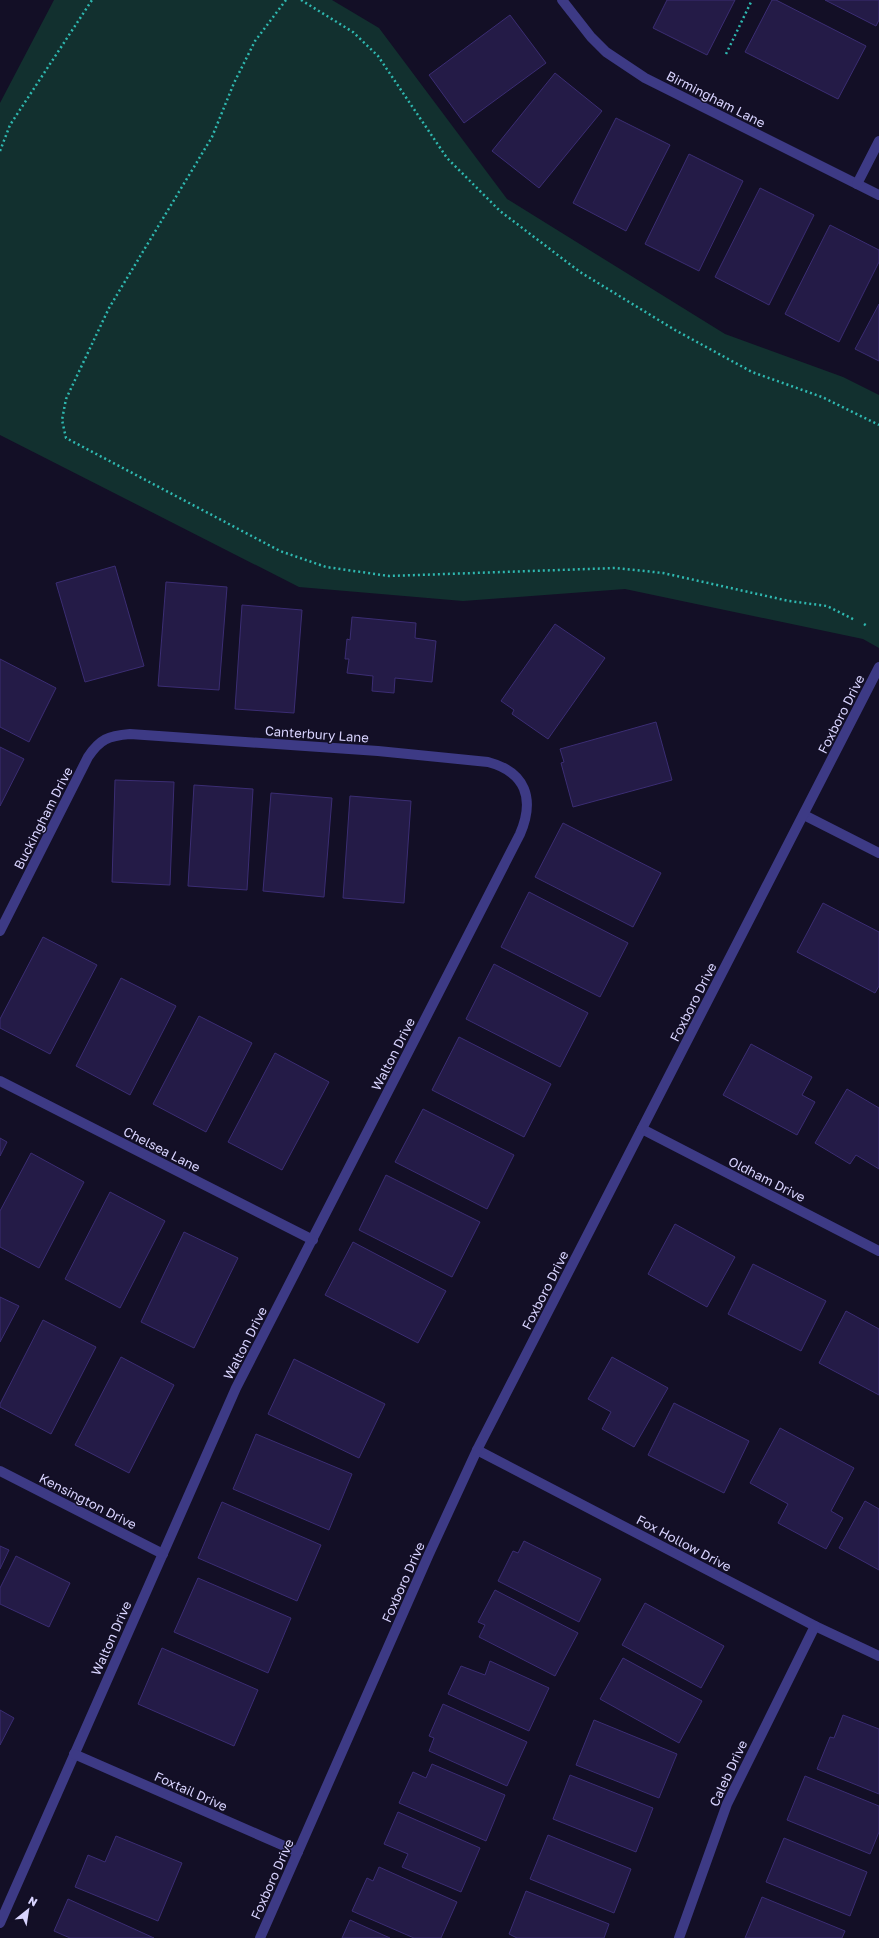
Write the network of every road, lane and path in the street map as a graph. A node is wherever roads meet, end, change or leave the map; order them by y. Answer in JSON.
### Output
{"nodes":[{"id":1,"x":92,"y":0,"type":"edge"},
{"id":2,"x":286,"y":0,"type":"edge"},
{"id":3,"x":302,"y":0,"type":"edge"},
{"id":4,"x":562,"y":0,"type":"edge"},
{"id":5,"x":752,"y":0,"type":"edge"},
{"id":6,"x":726,"y":54,"type":"dead end"},
{"id":7,"x":879,"y":140,"type":"edge"},
{"id":8,"x":0,"y":151,"type":"edge"},
{"id":9,"x":857,"y":184,"type":"junction"},
{"id":10,"x":879,"y":195,"type":"edge"},
{"id":11,"x":879,"y":425,"type":"edge"},
{"id":12,"x":855,"y":620,"type":"dead end"},
{"id":13,"x":864,"y":624,"type":"dead end"},
{"id":14,"x":867,"y":626,"type":"dead end"},
{"id":15,"x":879,"y":667,"type":"edge"},
{"id":16,"x":102,"y":740,"type":"joint"},
{"id":17,"x":523,"y":785,"type":"joint"},
{"id":18,"x":804,"y":815,"type":"junction"},
{"id":19,"x":879,"y":853,"type":"edge"},
{"id":20,"x":0,"y":931,"type":"edge"},
{"id":21,"x":0,"y":1081,"type":"edge"},
{"id":22,"x":642,"y":1129,"type":"junction"},
{"id":23,"x":313,"y":1240,"type":"junction"},
{"id":24,"x":879,"y":1251,"type":"edge"},
{"id":25,"x":478,"y":1450,"type":"junction"},
{"id":26,"x":0,"y":1471,"type":"edge"},
{"id":27,"x":163,"y":1554,"type":"junction"},
{"id":28,"x":815,"y":1626,"type":"junction"},
{"id":29,"x":879,"y":1656,"type":"edge"},
{"id":30,"x":74,"y":1754,"type":"junction"},
{"id":31,"x":298,"y":1852,"type":"junction"},
{"id":32,"x":0,"y":1923,"type":"edge"},
{"id":33,"x":260,"y":1938,"type":"edge"},
{"id":34,"x":679,"y":1938,"type":"edge"}],
"edges":[{"from":1,"to":8,"type":"path"},
{"from":2,"to":12,"type":"path"},
{"from":3,"to":11,"type":"path"},
{"from":4,"to":9,"type":"street","name":"Birmingham Lane"},
{"from":5,"to":6,"type":"path"},
{"from":7,"to":9,"type":"street"},
{"from":9,"to":10,"type":"street","name":"Birmingham Lane"},
{"from":13,"to":14,"type":"path"},
{"from":15,"to":18,"type":"street","name":"Foxboro Drive"},
{"from":16,"to":17,"type":"street","name":"Canterbury Lane"},
{"from":16,"to":20,"type":"street","name":"Buckingham Drive"},
{"from":17,"to":23,"type":"street","name":"Walton Drive"},
{"from":18,"to":19,"type":"street"},
{"from":18,"to":22,"type":"street","name":"Foxboro Drive"},
{"from":21,"to":23,"type":"street","name":"Chelsea Lane"},
{"from":22,"to":24,"type":"street","name":"Oldham Drive"},
{"from":22,"to":25,"type":"street","name":"Foxboro Drive"},
{"from":23,"to":27,"type":"street","name":"Walton Drive"},
{"from":25,"to":28,"type":"street","name":"Fox Hollow Drive"},
{"from":25,"to":31,"type":"street","name":"Foxboro Drive"},
{"from":26,"to":27,"type":"street","name":"Kensington Drive"},
{"from":27,"to":30,"type":"street","name":"Walton Drive"},
{"from":28,"to":29,"type":"street","name":"Fox Hollow Drive"},
{"from":28,"to":34,"type":"street","name":"Caleb Drive"},
{"from":30,"to":31,"type":"street","name":"Foxtail Drive"},
{"from":30,"to":32,"type":"street","name":"Walton Drive"},
{"from":31,"to":33,"type":"street","name":"Foxboro Drive"}]}
